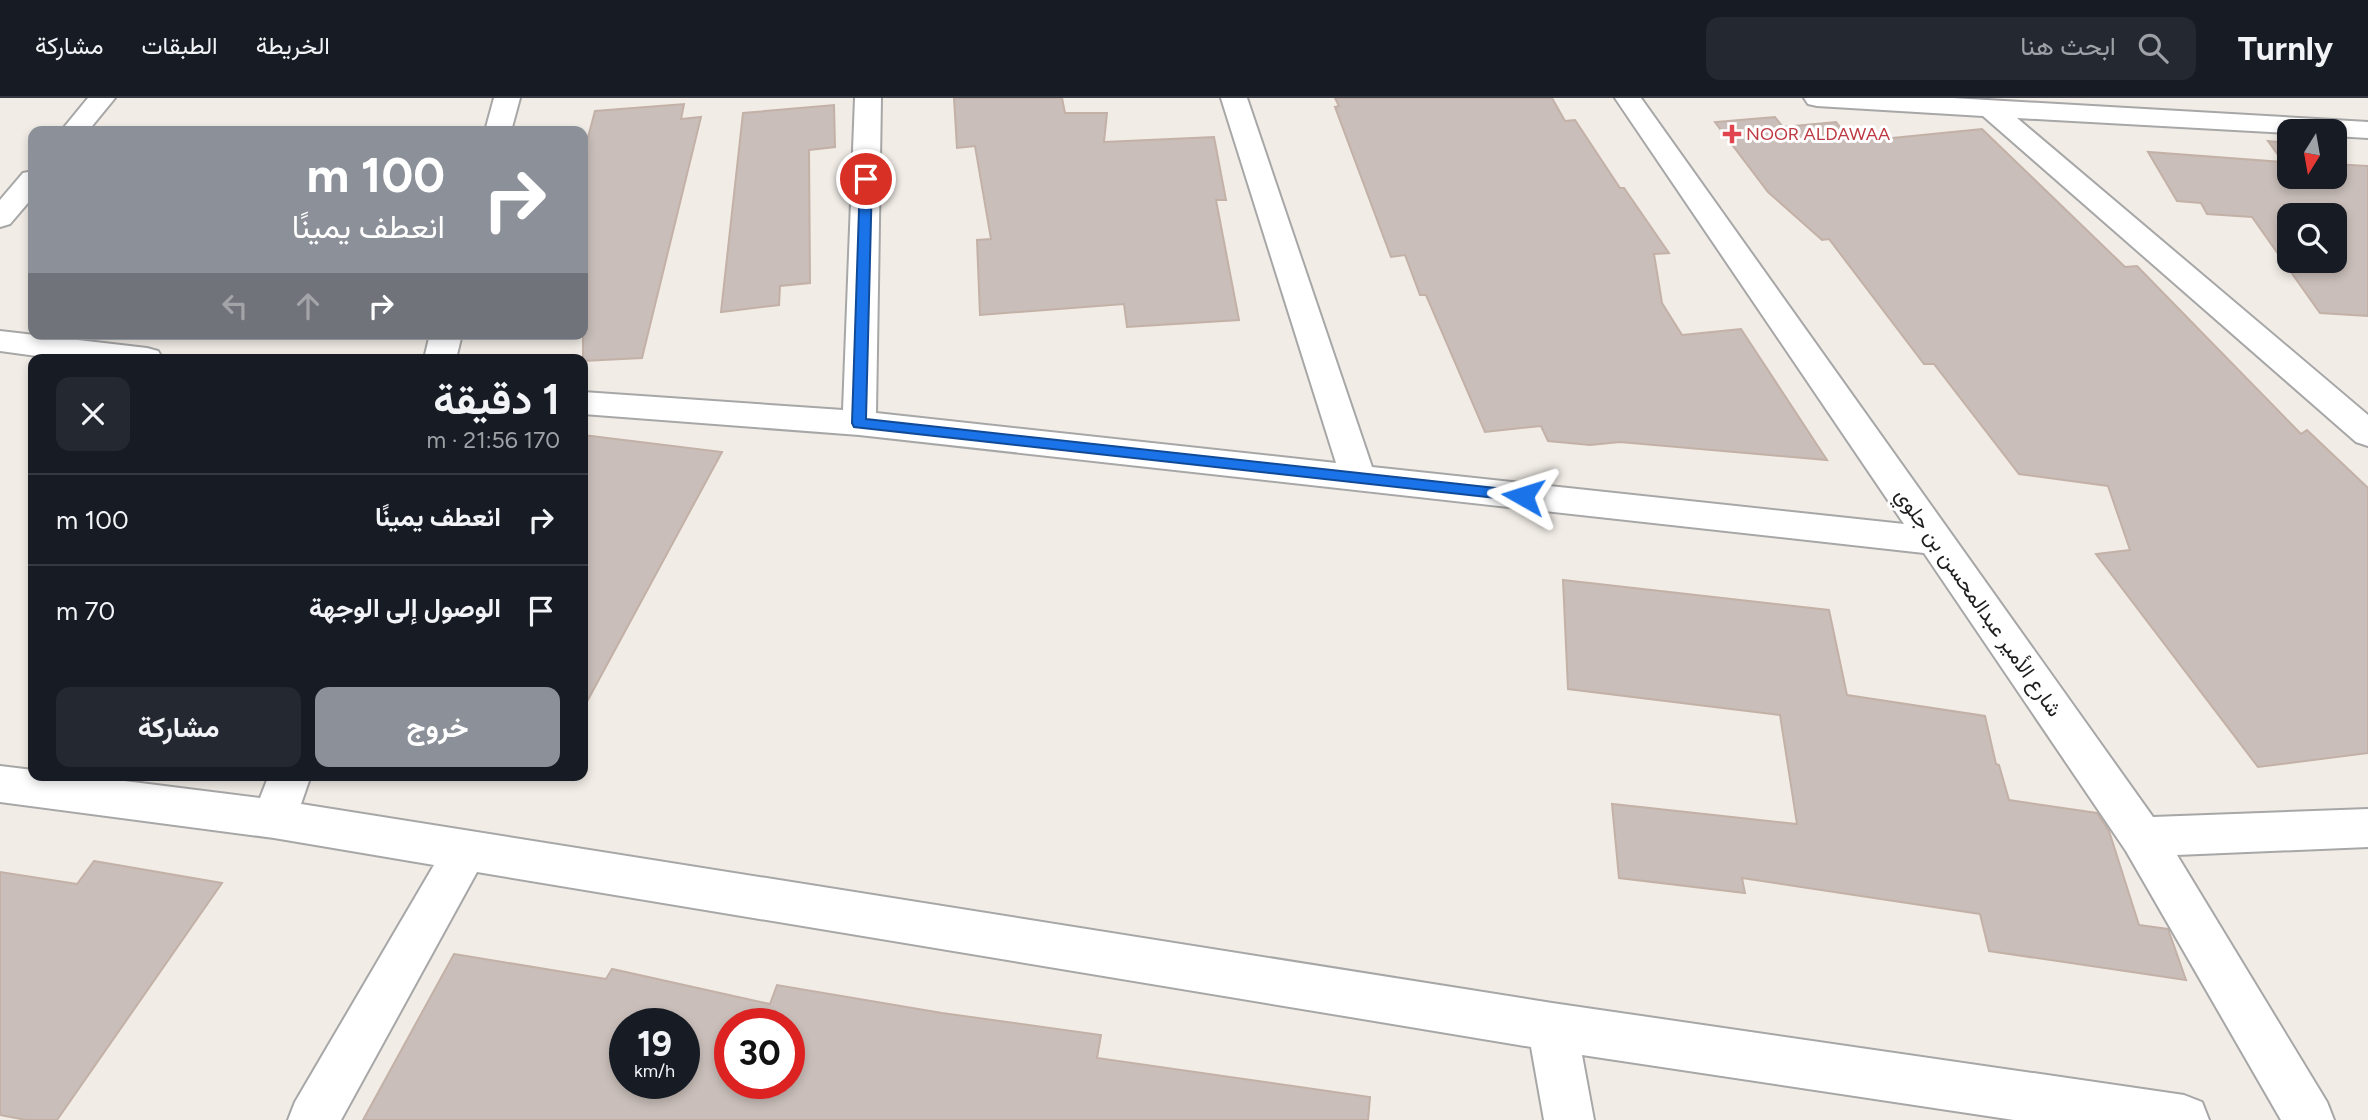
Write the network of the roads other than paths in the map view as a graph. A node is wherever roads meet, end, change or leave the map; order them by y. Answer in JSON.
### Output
{"nodes":[{"id":1,"x":102,"y":98,"type":"edge"},
{"id":2,"x":507,"y":98,"type":"edge"},
{"id":3,"x":868,"y":98,"type":"edge"},
{"id":4,"x":1234,"y":98,"type":"edge"},
{"id":5,"x":1628,"y":98,"type":"edge"},
{"id":6,"x":1817,"y":98,"type":"edge"},
{"id":7,"x":1990,"y":108,"type":"junction"},
{"id":8,"x":78,"y":126,"type":"edge"},
{"id":9,"x":499,"y":126,"type":"edge"},
{"id":10,"x":2368,"y":130,"type":"edge"},
{"id":11,"x":28,"y":185,"type":"edge"},
{"id":12,"x":0,"y":218,"type":"edge"},
{"id":13,"x":0,"y":341,"type":"edge"},
{"id":14,"x":106,"y":354,"type":"edge"},
{"id":15,"x":588,"y":403,"type":"edge"},
{"id":16,"x":2362,"y":422,"type":"edge"},
{"id":17,"x":859,"y":423,"type":"junction"},
{"id":18,"x":1358,"y":478,"type":"junction"},
{"id":19,"x":1936,"y":541,"type":"junction"},
{"id":20,"x":288,"y":781,"type":"edge"},
{"id":21,"x":0,"y":784,"type":"edge"},
{"id":22,"x":274,"y":819,"type":"junction"},
{"id":23,"x":2368,"y":828,"type":"edge"},
{"id":24,"x":2142,"y":836,"type":"junction"},
{"id":25,"x":466,"y":850,"type":"junction"},
{"id":26,"x":1552,"y":1027,"type":"junction"},
{"id":27,"x":313,"y":1120,"type":"edge"},
{"id":28,"x":1569,"y":1120,"type":"edge"},
{"id":29,"x":2184,"y":1120,"type":"edge"},
{"id":30,"x":2309,"y":1120,"type":"edge"}],
"edges":[{"from":1,"to":8,"type":"street"},
{"from":2,"to":9,"type":"street"},
{"from":3,"to":17,"type":"street"},
{"from":4,"to":18,"type":"street"},
{"from":5,"to":19,"type":"street","name":"شارع الأمير عبدالمحسن بن جلوي"},
{"from":6,"to":7,"type":"street"},
{"from":7,"to":10,"type":"street"},
{"from":7,"to":16,"type":"street"},
{"from":11,"to":12,"type":"street"},
{"from":13,"to":14,"type":"street"},
{"from":15,"to":17,"type":"street"},
{"from":17,"to":18,"type":"street"},
{"from":18,"to":19,"type":"street"},
{"from":19,"to":24,"type":"street","name":"شارع الأمير عبدالمحسن بن جلوي"},
{"from":20,"to":22,"type":"street"},
{"from":21,"to":22,"type":"street"},
{"from":22,"to":25,"type":"street"},
{"from":23,"to":24,"type":"street"},
{"from":24,"to":30,"type":"street","name":"شارع الأمير عبدالمحسن بن جلوي"},
{"from":25,"to":26,"type":"street"},
{"from":25,"to":27,"type":"street"},
{"from":26,"to":28,"type":"street"},
{"from":26,"to":29,"type":"street"}]}
